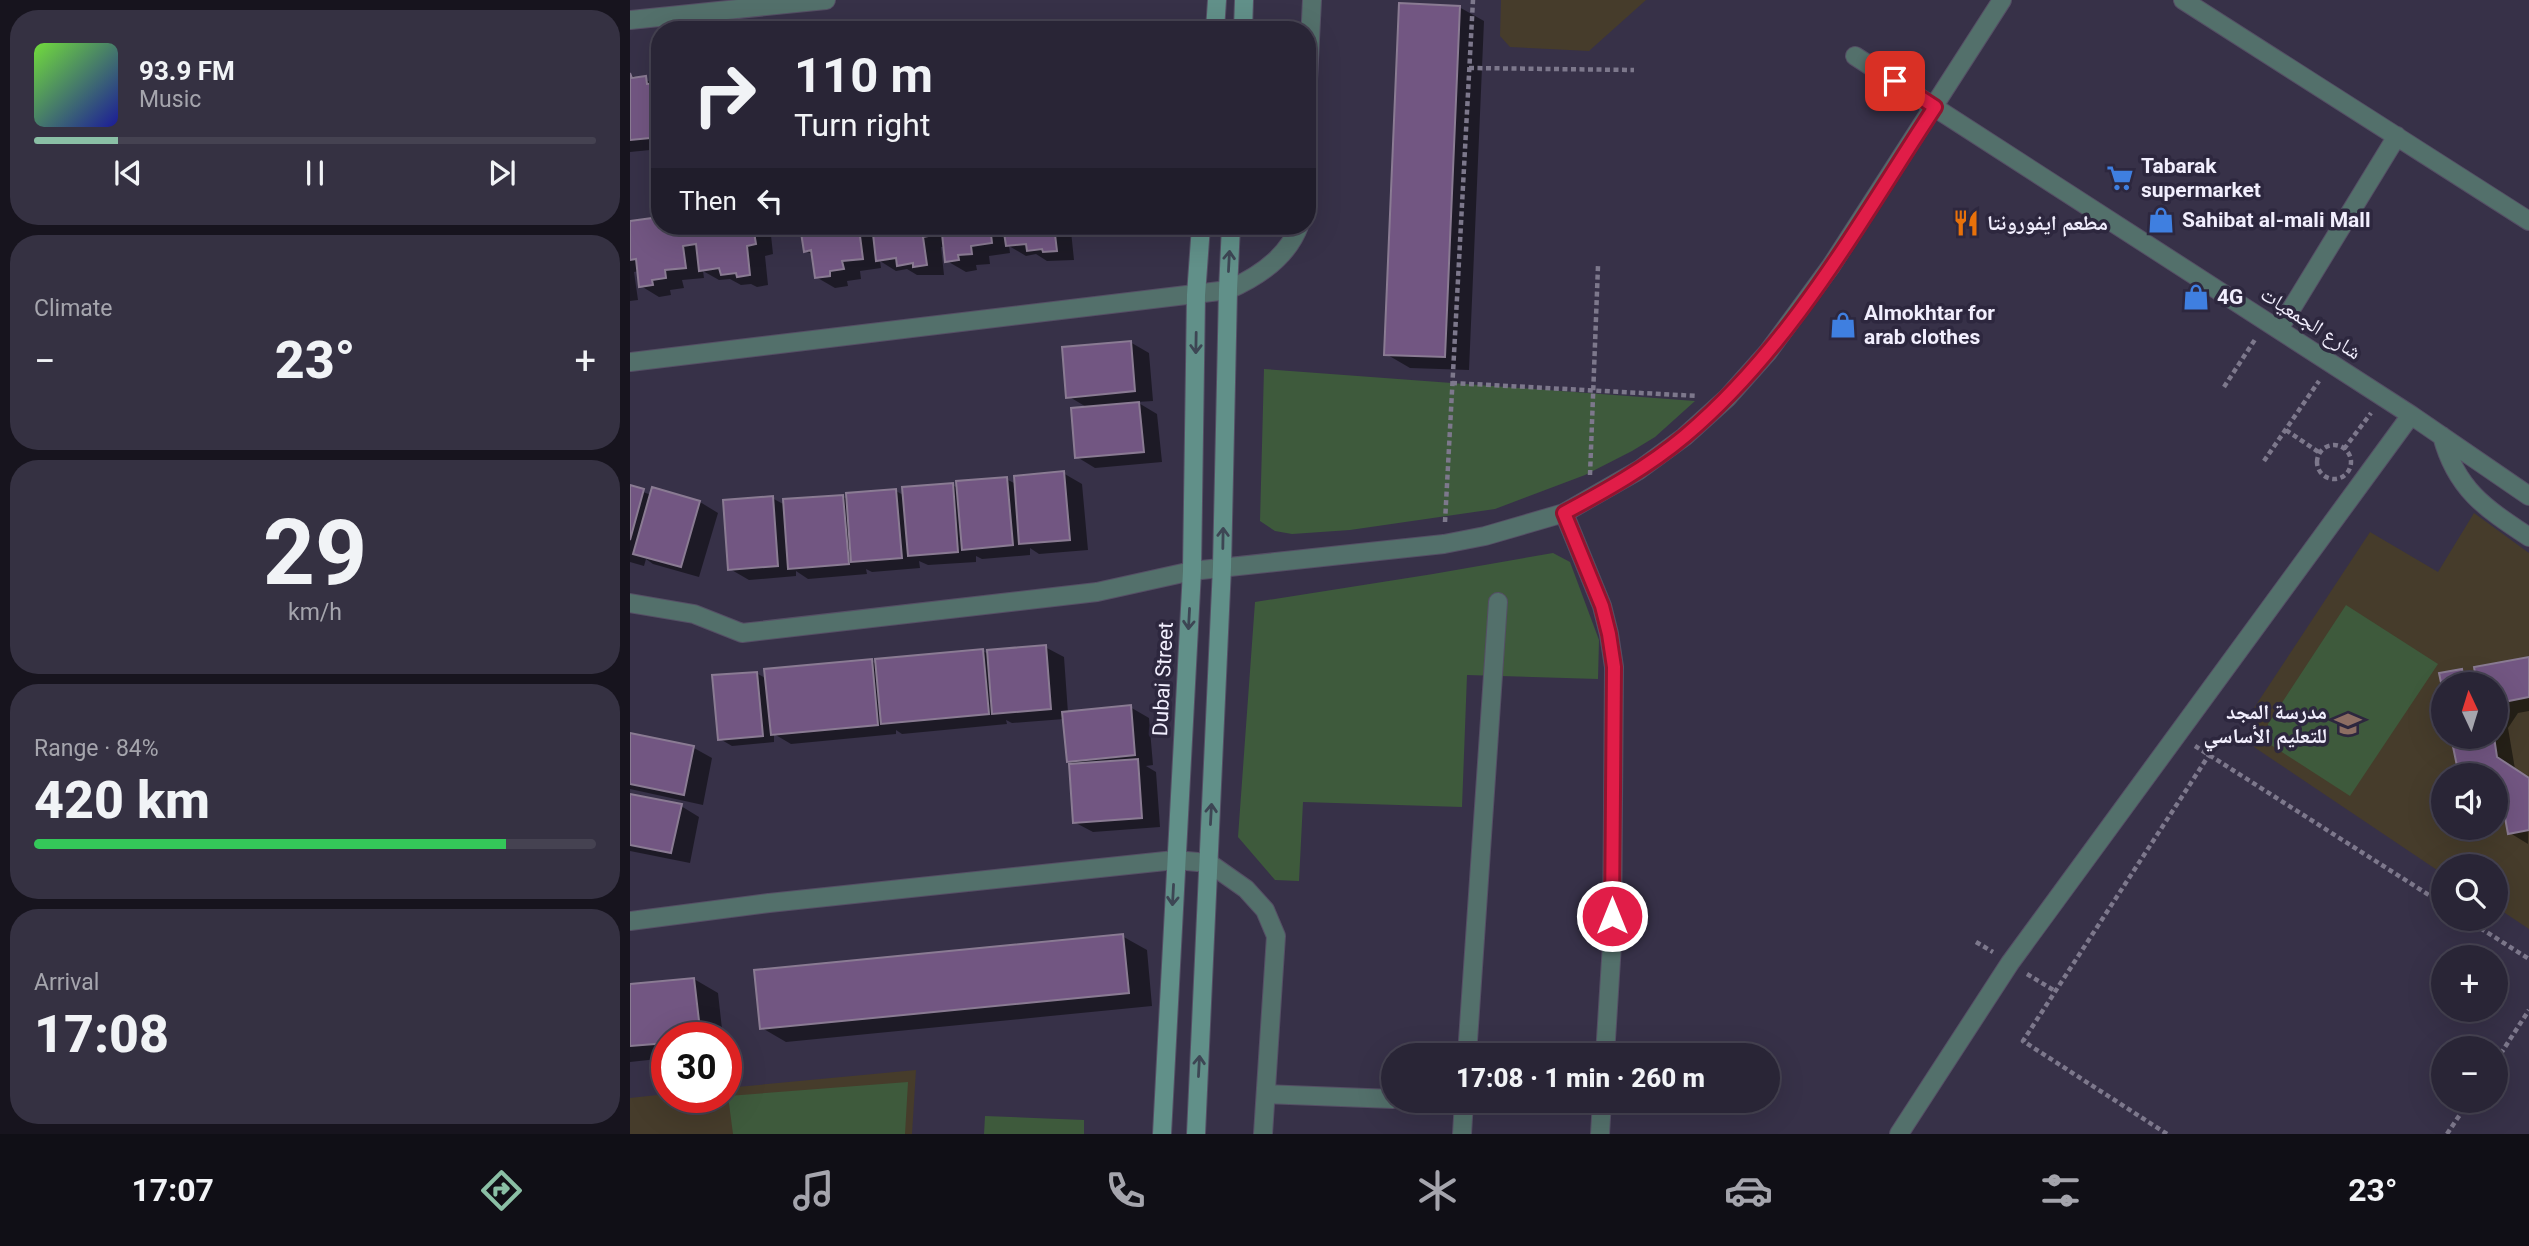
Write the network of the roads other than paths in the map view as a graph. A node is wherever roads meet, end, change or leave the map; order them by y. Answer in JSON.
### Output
{"nodes":[{"id":1,"x":826,"y":0,"type":"edge"},
{"id":2,"x":1217,"y":0,"type":"edge"},
{"id":3,"x":1244,"y":0,"type":"edge"},
{"id":4,"x":1312,"y":0,"type":"edge"},
{"id":5,"x":2002,"y":0,"type":"edge"},
{"id":6,"x":2183,"y":0,"type":"edge"},
{"id":7,"x":630,"y":20,"type":"edge"},
{"id":8,"x":1216,"y":21,"type":"edge"},
{"id":9,"x":1243,"y":21,"type":"edge"},
{"id":10,"x":1311,"y":21,"type":"edge"},
{"id":11,"x":1855,"y":56,"type":"dead end"},
{"id":12,"x":1935,"y":107,"type":"junction"},
{"id":13,"x":2397,"y":136,"type":"junction"},
{"id":14,"x":2529,"y":221,"type":"edge"},
{"id":15,"x":1200,"y":235,"type":"edge"},
{"id":16,"x":1231,"y":235,"type":"edge"},
{"id":17,"x":1296,"y":235,"type":"edge"},
{"id":18,"x":1228,"y":290,"type":"junction"},
{"id":19,"x":1196,"y":295,"type":"junction"},
{"id":20,"x":2273,"y":325,"type":"junction"},
{"id":21,"x":630,"y":362,"type":"edge"},
{"id":22,"x":2411,"y":415,"type":"junction"},
{"id":23,"x":2442,"y":436,"type":"junction"},
{"id":24,"x":2529,"y":496,"type":"edge"},
{"id":25,"x":1564,"y":513,"type":"junction"},
{"id":26,"x":2529,"y":537,"type":"edge"},
{"id":27,"x":1222,"y":567,"type":"junction"},
{"id":28,"x":1192,"y":570,"type":"junction"},
{"id":29,"x":1498,"y":602,"type":"dead end"},
{"id":30,"x":630,"y":603,"type":"edge"},
{"id":31,"x":1175,"y":860,"type":"junction"},
{"id":32,"x":1209,"y":863,"type":"junction"},
{"id":33,"x":630,"y":921,"type":"edge"},
{"id":34,"x":1468,"y":1043,"type":"edge"},
{"id":35,"x":1606,"y":1043,"type":"edge"},
{"id":36,"x":1266,"y":1094,"type":"junction"},
{"id":37,"x":1381,"y":1099,"type":"edge"},
{"id":38,"x":1463,"y":1113,"type":"edge"},
{"id":39,"x":1601,"y":1113,"type":"edge"},
{"id":40,"x":1161,"y":1134,"type":"edge"},
{"id":41,"x":1196,"y":1134,"type":"edge"},
{"id":42,"x":1263,"y":1134,"type":"edge"},
{"id":43,"x":1462,"y":1134,"type":"edge"},
{"id":44,"x":1600,"y":1134,"type":"edge"},
{"id":45,"x":1899,"y":1134,"type":"edge"}],
"edges":[{"from":1,"to":7,"type":"street"},
{"from":2,"to":8,"type":"street"},
{"from":3,"to":9,"type":"street"},
{"from":4,"to":10,"type":"street"},
{"from":5,"to":12,"type":"street"},
{"from":6,"to":13,"type":"street"},
{"from":11,"to":12,"type":"street","name":"شارع الجمعيات"},
{"from":12,"to":20,"type":"street","name":"شارع الجمعيات"},
{"from":12,"to":25,"type":"street"},
{"from":13,"to":14,"type":"street"},
{"from":13,"to":20,"type":"street"},
{"from":15,"to":19,"type":"street","name":"Dubai Street"},
{"from":18,"to":16,"type":"street","one_way":true},
{"from":17,"to":18,"type":"street"},
{"from":18,"to":19,"type":"street"},
{"from":27,"to":18,"type":"street","one_way":true},
{"from":19,"to":21,"type":"street"},
{"from":19,"to":28,"type":"street","name":"Dubai Street","one_way":true},
{"from":20,"to":22,"type":"street","name":"شارع الجمعيات"},
{"from":22,"to":23,"type":"street","name":"شارع الجمعيات"},
{"from":22,"to":45,"type":"street"},
{"from":23,"to":24,"type":"street","name":"شارع الجمعيات"},
{"from":23,"to":26,"type":"street"},
{"from":25,"to":27,"type":"street"},
{"from":25,"to":35,"type":"street"},
{"from":27,"to":28,"type":"street"},
{"from":32,"to":27,"type":"street","one_way":true},
{"from":28,"to":30,"type":"street"},
{"from":28,"to":31,"type":"street","name":"Dubai Street","one_way":true},
{"from":29,"to":34,"type":"street"},
{"from":31,"to":32,"type":"street"},
{"from":31,"to":33,"type":"street"},
{"from":31,"to":40,"type":"street","name":"Dubai Street","one_way":true},
{"from":32,"to":36,"type":"street"},
{"from":41,"to":32,"type":"street","one_way":true},
{"from":36,"to":37,"type":"street"},
{"from":36,"to":42,"type":"street"},
{"from":38,"to":43,"type":"street"},
{"from":39,"to":44,"type":"street"}]}
